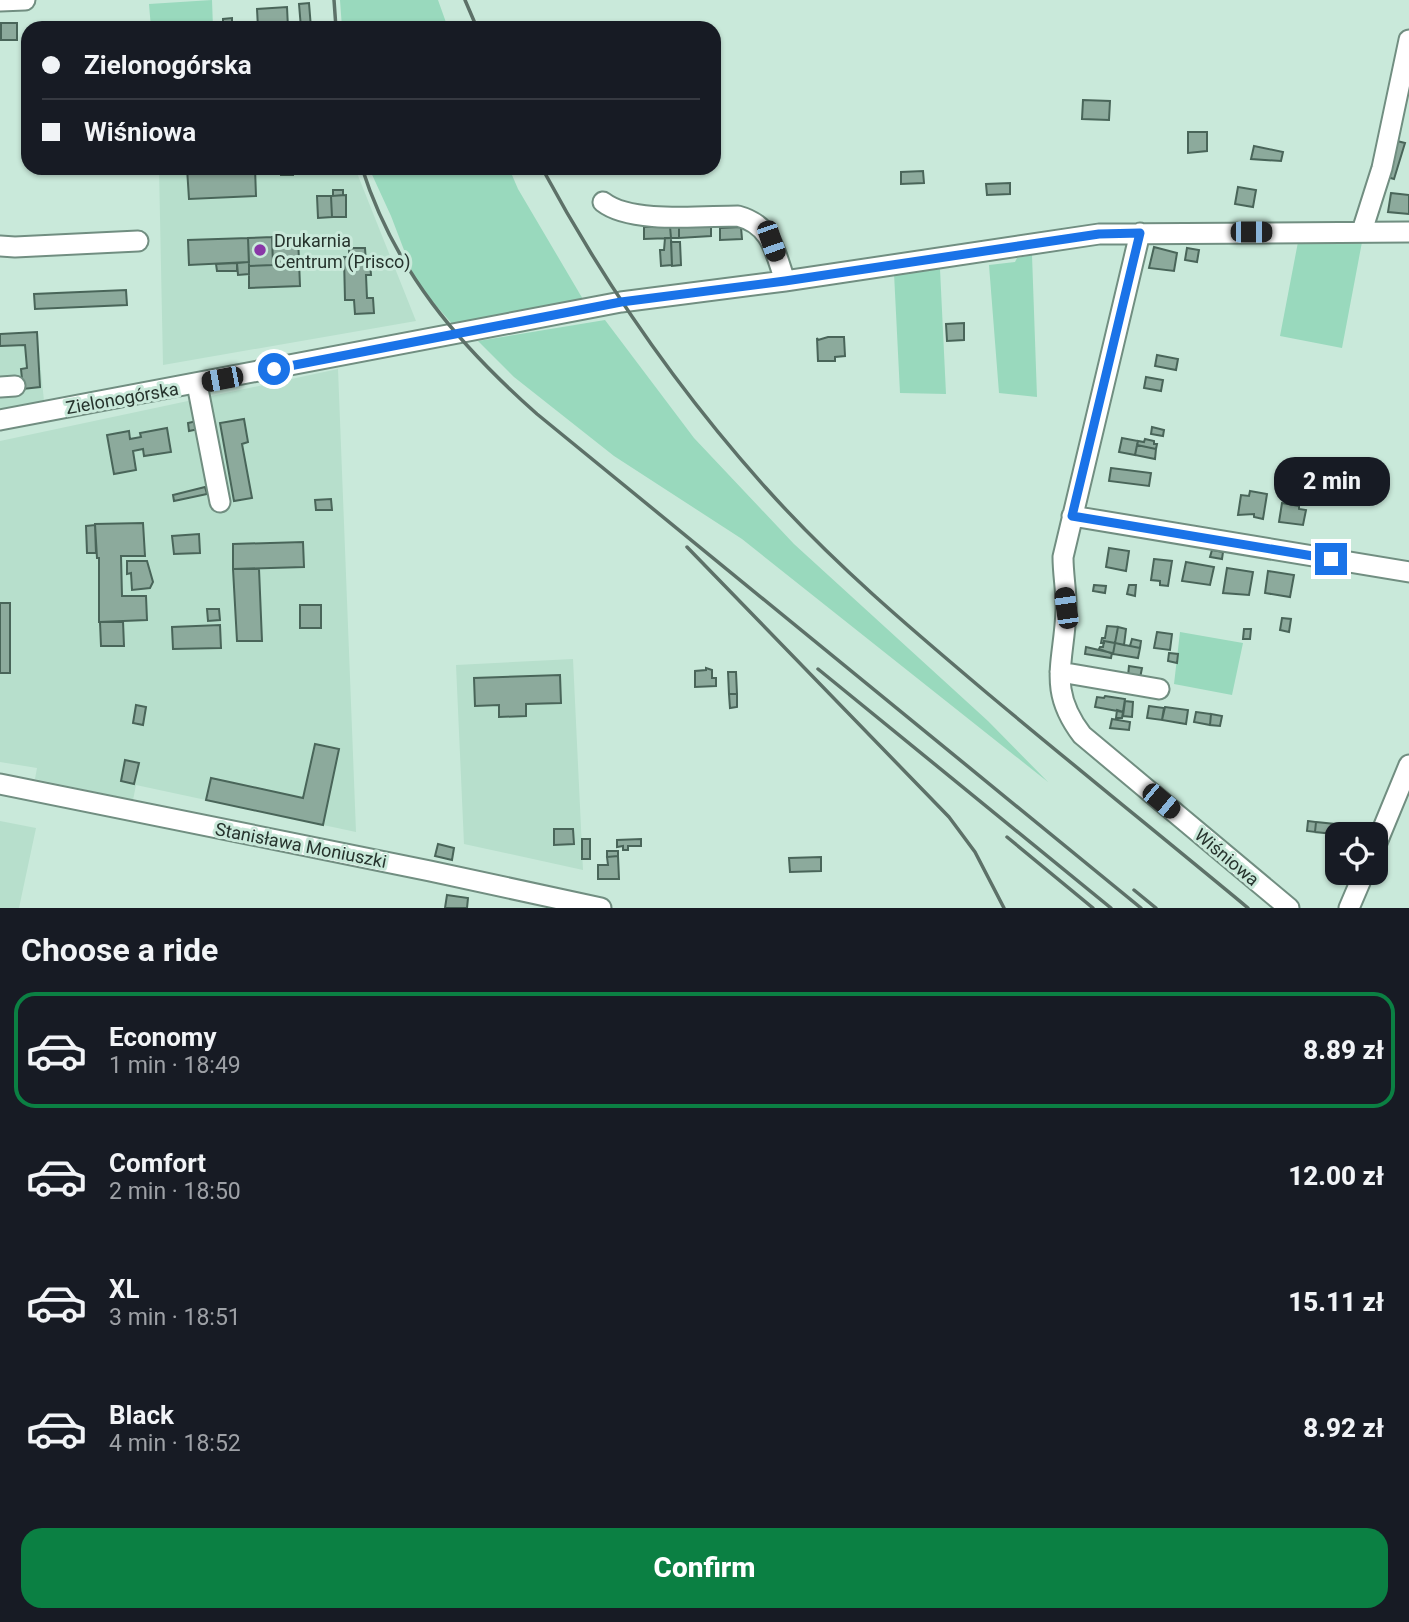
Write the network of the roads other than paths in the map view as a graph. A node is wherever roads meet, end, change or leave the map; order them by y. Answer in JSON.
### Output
{"nodes":[{"id":1,"x":25,"y":0,"type":"edge"},
{"id":2,"x":0,"y":1,"type":"edge"},
{"id":3,"x":1409,"y":40,"type":"edge"},
{"id":4,"x":603,"y":202,"type":"dead end"},
{"id":5,"x":1362,"y":231,"type":"junction"},
{"id":6,"x":1409,"y":232,"type":"edge"},
{"id":7,"x":1140,"y":233,"type":"junction"},
{"id":8,"x":138,"y":241,"type":"dead end"},
{"id":9,"x":0,"y":246,"type":"edge"},
{"id":10,"x":785,"y":281,"type":"junction"},
{"id":11,"x":197,"y":384,"type":"junction"},
{"id":12,"x":0,"y":420,"type":"edge"},
{"id":13,"x":220,"y":502,"type":"dead end"},
{"id":14,"x":1072,"y":516,"type":"junction"},
{"id":15,"x":1409,"y":572,"type":"edge"},
{"id":16,"x":1060,"y":672,"type":"junction"},
{"id":17,"x":1159,"y":690,"type":"dead end"},
{"id":18,"x":1409,"y":765,"type":"edge"},
{"id":19,"x":0,"y":784,"type":"edge"},
{"id":20,"x":1385,"y":822,"type":"edge"},
{"id":21,"x":1359,"y":885,"type":"edge"},
{"id":22,"x":601,"y":908,"type":"edge"},
{"id":23,"x":1289,"y":908,"type":"edge"},
{"id":24,"x":1349,"y":908,"type":"edge"}],
"edges":[{"from":1,"to":2,"type":"street"},
{"from":3,"to":5,"type":"street"},
{"from":4,"to":10,"type":"street"},
{"from":5,"to":6,"type":"street","name":"Zielonogórska"},
{"from":5,"to":7,"type":"street","name":"Zielonogórska"},
{"from":7,"to":10,"type":"street","name":"Zielonogórska"},
{"from":7,"to":14,"type":"street","name":"Wiśniowa"},
{"from":8,"to":9,"type":"street"},
{"from":10,"to":11,"type":"street","name":"Zielonogórska"},
{"from":11,"to":12,"type":"street","name":"Zielonogórska"},
{"from":11,"to":13,"type":"street"},
{"from":14,"to":15,"type":"street"},
{"from":14,"to":16,"type":"street","name":"Wiśniowa"},
{"from":16,"to":17,"type":"street"},
{"from":16,"to":23,"type":"street","name":"Wiśniowa"},
{"from":18,"to":20,"type":"street"},
{"from":19,"to":22,"type":"street","name":"Stanisława Moniuszki"},
{"from":21,"to":24,"type":"street"}]}
